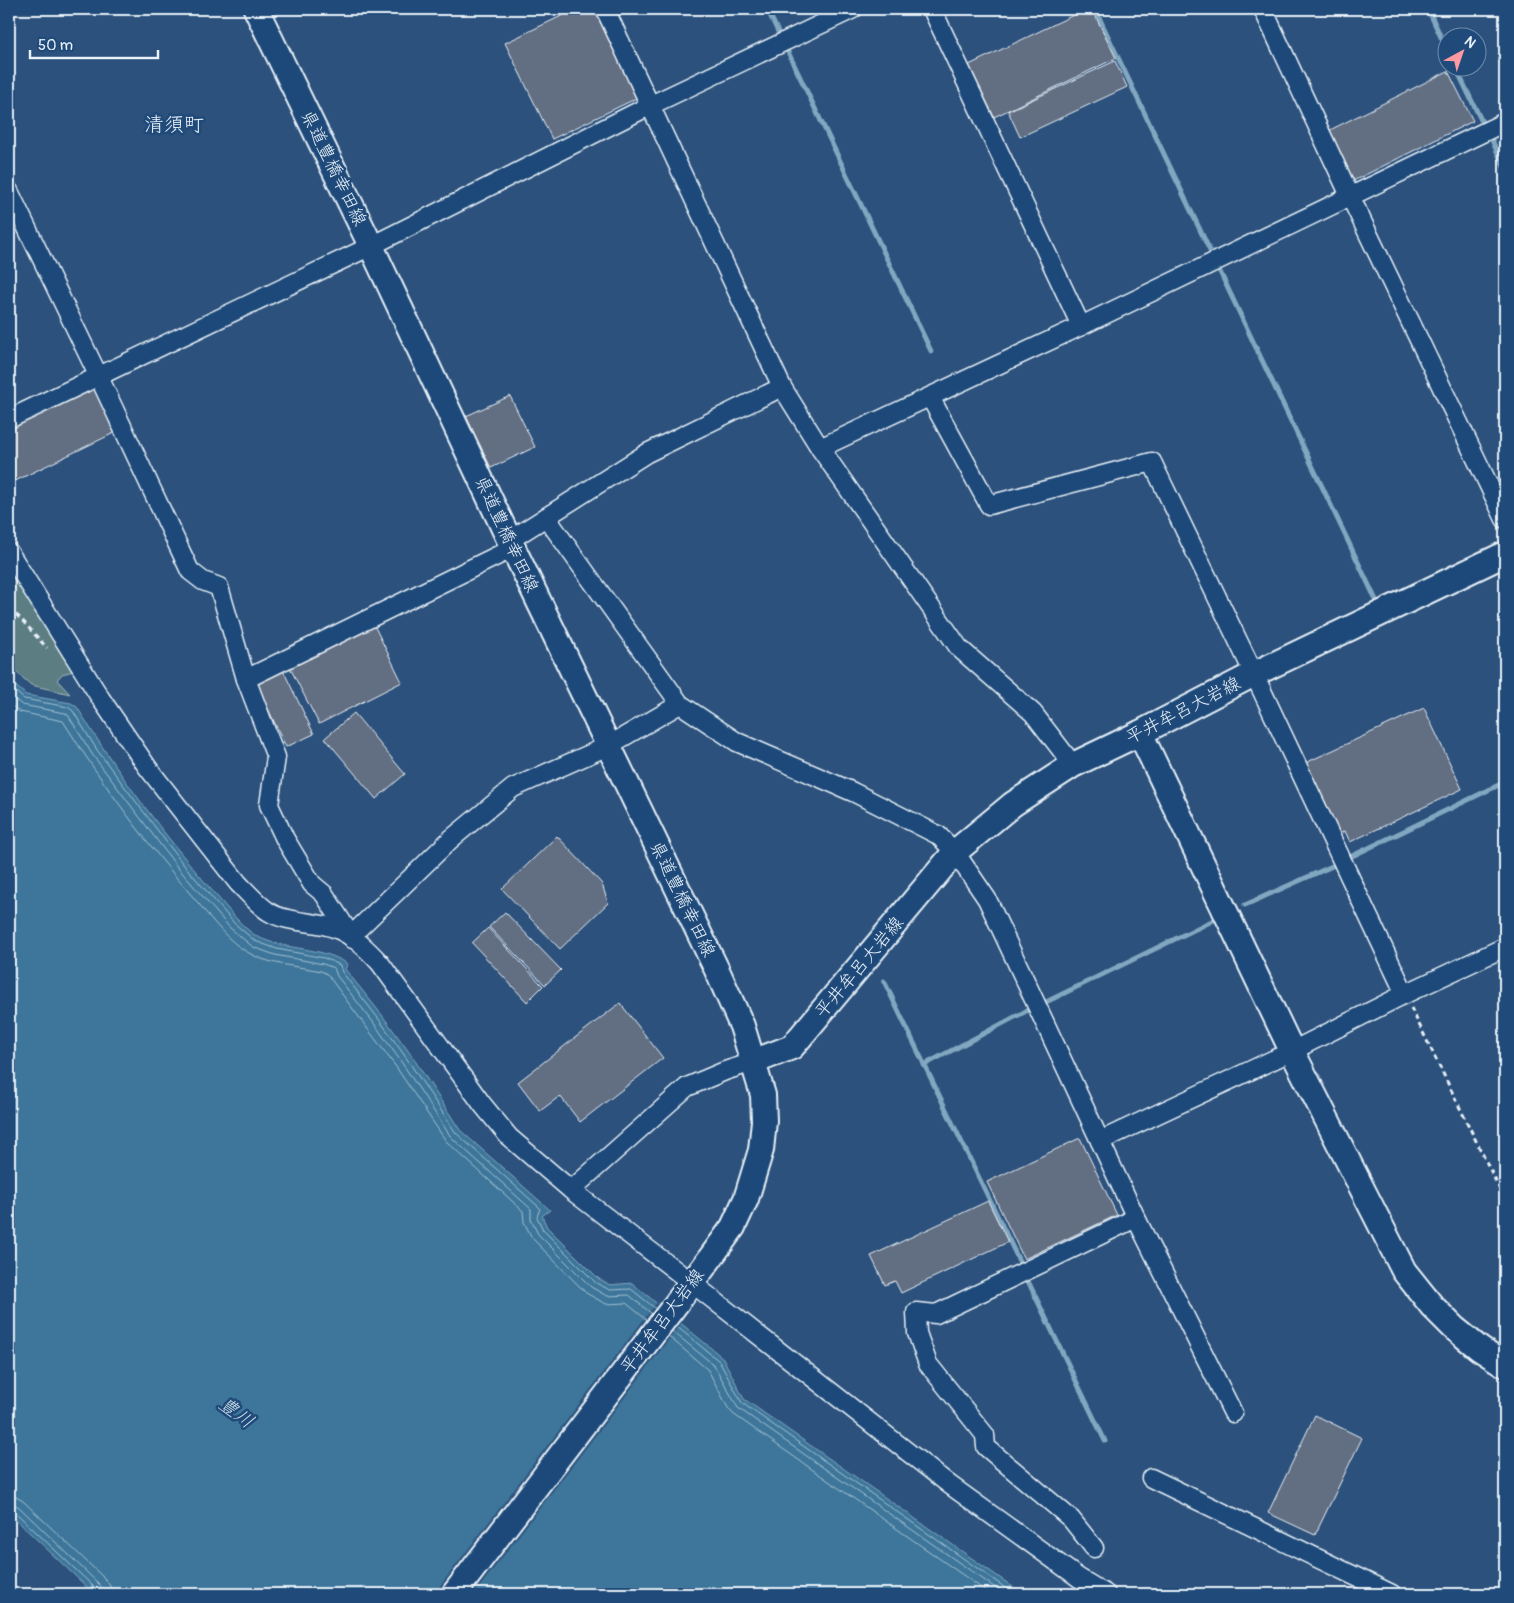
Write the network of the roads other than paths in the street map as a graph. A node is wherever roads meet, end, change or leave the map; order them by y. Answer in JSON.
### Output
{"nodes":[{"id":1,"x":256,"y":9,"type":"edge"},
{"id":2,"x":605,"y":9,"type":"edge"},
{"id":3,"x":853,"y":9,"type":"edge"},
{"id":4,"x":932,"y":9,"type":"edge"},
{"id":5,"x":1263,"y":9,"type":"edge"},
{"id":6,"x":651,"y":105,"type":"junction"},
{"id":7,"x":1505,"y":122,"type":"edge"},
{"id":8,"x":9,"y":191,"type":"edge"},
{"id":9,"x":1350,"y":196,"type":"junction"},
{"id":10,"x":371,"y":246,"type":"junction"},
{"id":11,"x":1081,"y":326,"type":"junction"},
{"id":12,"x":98,"y":375,"type":"junction"},
{"id":13,"x":782,"y":387,"type":"junction"},
{"id":14,"x":930,"y":397,"type":"junction"},
{"id":15,"x":9,"y":419,"type":"edge"},
{"id":16,"x":820,"y":448,"type":"junction"},
{"id":17,"x":546,"y":517,"type":"junction"},
{"id":18,"x":1505,"y":519,"type":"edge"},
{"id":19,"x":511,"y":544,"type":"junction"},
{"id":20,"x":9,"y":552,"type":"edge"},
{"id":21,"x":1505,"y":554,"type":"edge"},
{"id":22,"x":1254,"y":674,"type":"junction"},
{"id":23,"x":246,"y":679,"type":"junction"},
{"id":24,"x":680,"y":704,"type":"junction"},
{"id":25,"x":1140,"y":732,"type":"junction"},
{"id":26,"x":608,"y":746,"type":"junction"},
{"id":27,"x":1073,"y":764,"type":"junction"},
{"id":28,"x":955,"y":852,"type":"junction"},
{"id":29,"x":353,"y":938,"type":"junction"},
{"id":30,"x":1505,"y":947,"type":"edge"},
{"id":31,"x":1405,"y":994,"type":"junction"},
{"id":32,"x":1292,"y":1051,"type":"junction"},
{"id":33,"x":753,"y":1062,"type":"junction"},
{"id":34,"x":1100,"y":1141,"type":"junction"},
{"id":35,"x":571,"y":1190,"type":"junction"},
{"id":36,"x":1136,"y":1218,"type":"junction"},
{"id":37,"x":690,"y":1285,"type":"junction"},
{"id":38,"x":1505,"y":1365,"type":"edge"},
{"id":39,"x":1233,"y":1413,"type":"dead end"},
{"id":40,"x":1151,"y":1478,"type":"dead end"},
{"id":41,"x":1094,"y":1548,"type":"dead end"},
{"id":42,"x":454,"y":1594,"type":"edge"},
{"id":43,"x":1106,"y":1594,"type":"edge"},
{"id":44,"x":1392,"y":1594,"type":"edge"}],
"edges":[{"from":1,"to":10,"type":"main road","name":"県道豊橋幸田線"},
{"from":2,"to":6,"type":"street"},
{"from":3,"to":6,"type":"street"},
{"from":4,"to":11,"type":"street"},
{"from":5,"to":9,"type":"street"},
{"from":6,"to":10,"type":"street"},
{"from":6,"to":13,"type":"street"},
{"from":7,"to":9,"type":"street"},
{"from":8,"to":12,"type":"street"},
{"from":9,"to":11,"type":"street"},
{"from":9,"to":18,"type":"street"},
{"from":10,"to":12,"type":"street"},
{"from":10,"to":19,"type":"main road","name":"県道豊橋幸田線"},
{"from":11,"to":14,"type":"street"},
{"from":12,"to":15,"type":"street"},
{"from":12,"to":23,"type":"street"},
{"from":13,"to":16,"type":"street"},
{"from":13,"to":17,"type":"street"},
{"from":14,"to":16,"type":"street"},
{"from":14,"to":22,"type":"street"},
{"from":16,"to":27,"type":"street"},
{"from":17,"to":19,"type":"street"},
{"from":17,"to":24,"type":"street"},
{"from":19,"to":23,"type":"street"},
{"from":19,"to":26,"type":"main road","name":"県道豊橋幸田線"},
{"from":20,"to":29,"type":"street"},
{"from":21,"to":22,"type":"main road","name":"平井牟呂大岩線"},
{"from":22,"to":25,"type":"main road","name":"平井牟呂大岩線"},
{"from":22,"to":31,"type":"street"},
{"from":23,"to":29,"type":"street"},
{"from":24,"to":26,"type":"street"},
{"from":24,"to":28,"type":"street"},
{"from":25,"to":27,"type":"main road","name":"平井牟呂大岩線"},
{"from":25,"to":32,"type":"main road"},
{"from":26,"to":29,"type":"street"},
{"from":26,"to":33,"type":"main road","name":"県道豊橋幸田線"},
{"from":27,"to":28,"type":"main road","name":"平井牟呂大岩線"},
{"from":28,"to":33,"type":"main road","name":"平井牟呂大岩線"},
{"from":28,"to":34,"type":"street"},
{"from":29,"to":35,"type":"street"},
{"from":30,"to":31,"type":"street"},
{"from":31,"to":32,"type":"street"},
{"from":32,"to":34,"type":"street"},
{"from":32,"to":38,"type":"main road"},
{"from":33,"to":35,"type":"street"},
{"from":33,"to":37,"type":"main road","name":"平井牟呂大岩線"},
{"from":34,"to":36,"type":"street"},
{"from":35,"to":37,"type":"street"},
{"from":36,"to":39,"type":"street"},
{"from":36,"to":41,"type":"street"},
{"from":37,"to":42,"type":"main road","name":"平井牟呂大岩線"},
{"from":37,"to":43,"type":"street"},
{"from":40,"to":44,"type":"street"}]}
